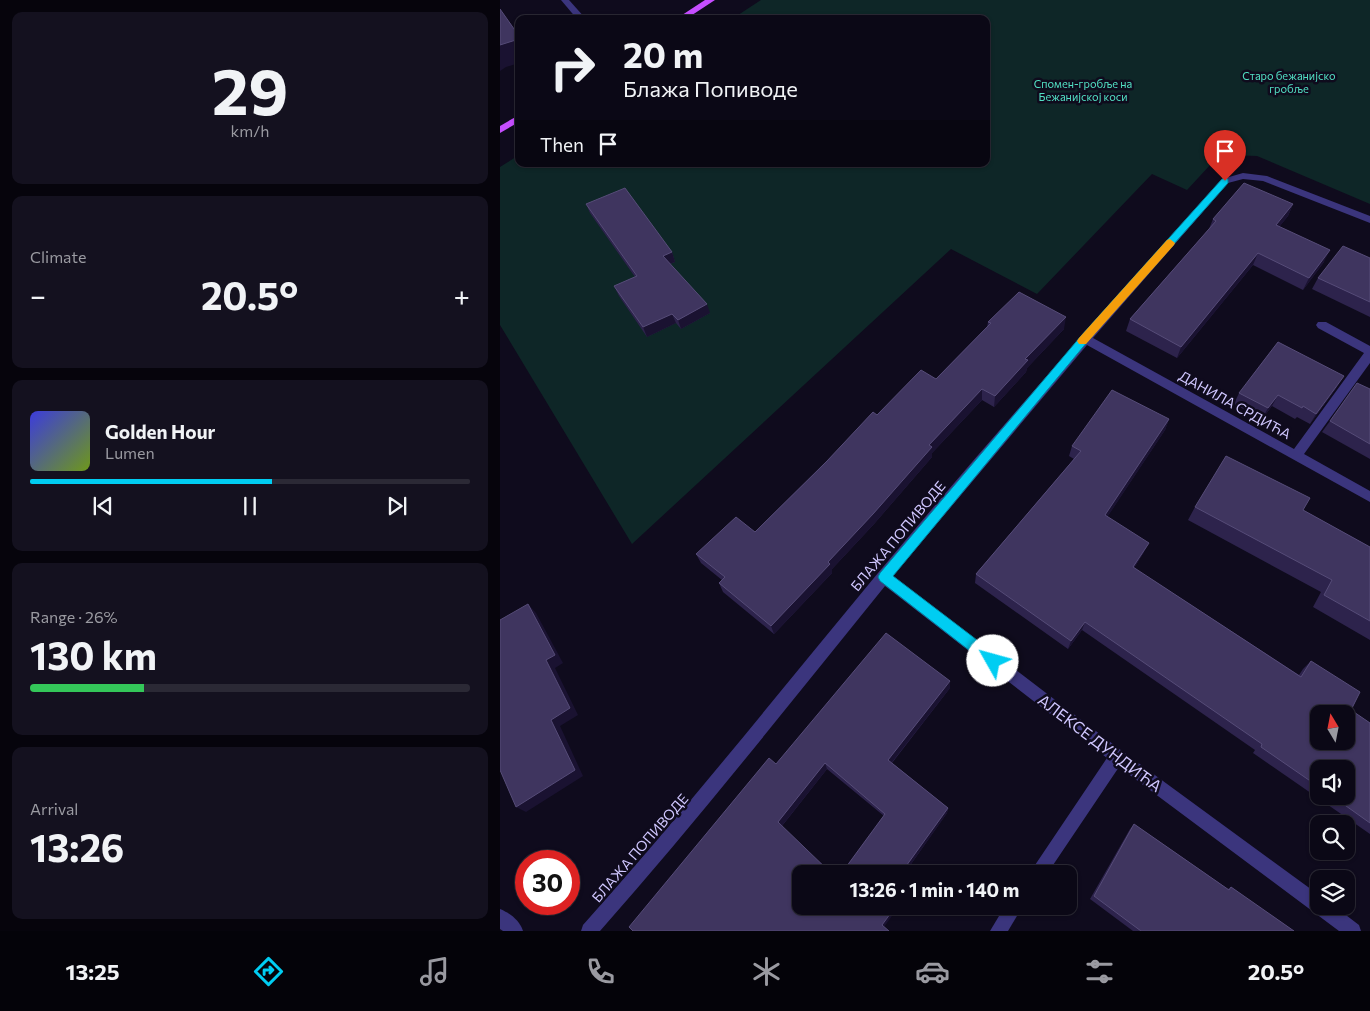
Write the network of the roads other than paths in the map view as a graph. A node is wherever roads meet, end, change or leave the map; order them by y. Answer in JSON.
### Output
{"nodes":[{"id":1,"x":565,"y":0,"type":"edge"},
{"id":2,"x":711,"y":0,"type":"edge"},
{"id":3,"x":578,"y":15,"type":"edge"},
{"id":4,"x":687,"y":15,"type":"edge"},
{"id":5,"x":515,"y":121,"type":"edge"},
{"id":6,"x":500,"y":130,"type":"edge"},
{"id":7,"x":1370,"y":220,"type":"edge"},
{"id":8,"x":1322,"y":325,"type":"dead end"},
{"id":9,"x":1085,"y":339,"type":"junction"},
{"id":10,"x":1370,"y":350,"type":"edge"},
{"id":11,"x":1370,"y":354,"type":"edge"},
{"id":12,"x":1296,"y":456,"type":"junction"},
{"id":13,"x":1370,"y":497,"type":"edge"},
{"id":14,"x":884,"y":577,"type":"junction"},
{"id":15,"x":1118,"y":756,"type":"junction"},
{"id":16,"x":1043,"y":865,"type":"edge"},
{"id":17,"x":1310,"y":899,"type":"edge"},
{"id":18,"x":1009,"y":915,"type":"edge"},
{"id":19,"x":1331,"y":915,"type":"edge"},
{"id":20,"x":500,"y":917,"type":"edge"},
{"id":21,"x":515,"y":931,"type":"edge"},
{"id":22,"x":589,"y":931,"type":"edge"},
{"id":23,"x":998,"y":931,"type":"edge"},
{"id":24,"x":1353,"y":931,"type":"edge"}],
"edges":[{"from":1,"to":3,"type":"street"},
{"from":2,"to":4,"type":"main road"},
{"from":5,"to":6,"type":"main road"},
{"from":7,"to":9,"type":"street","name":"БЛАЖА ПОПИВОДЕ"},
{"from":8,"to":10,"type":"street"},
{"from":9,"to":12,"type":"street","name":"ДАНИЛА СРДИЋА"},
{"from":9,"to":14,"type":"street","name":"БЛАЖА ПОПИВОДЕ"},
{"from":11,"to":12,"type":"street"},
{"from":12,"to":13,"type":"street","name":"ДАНИЛА СРДИЋА"},
{"from":14,"to":15,"type":"street","name":"АЛЕКСЕ ДУНДИЋА"},
{"from":14,"to":22,"type":"street","name":"БЛАЖА ПОПИВОДЕ"},
{"from":15,"to":16,"type":"street"},
{"from":15,"to":17,"type":"street","name":"АЛЕКСЕ ДУНДИЋА"},
{"from":18,"to":23,"type":"street"},
{"from":19,"to":24,"type":"street","name":"АЛЕКСЕ ДУНДИЋА"},
{"from":20,"to":21,"type":"street"}]}
